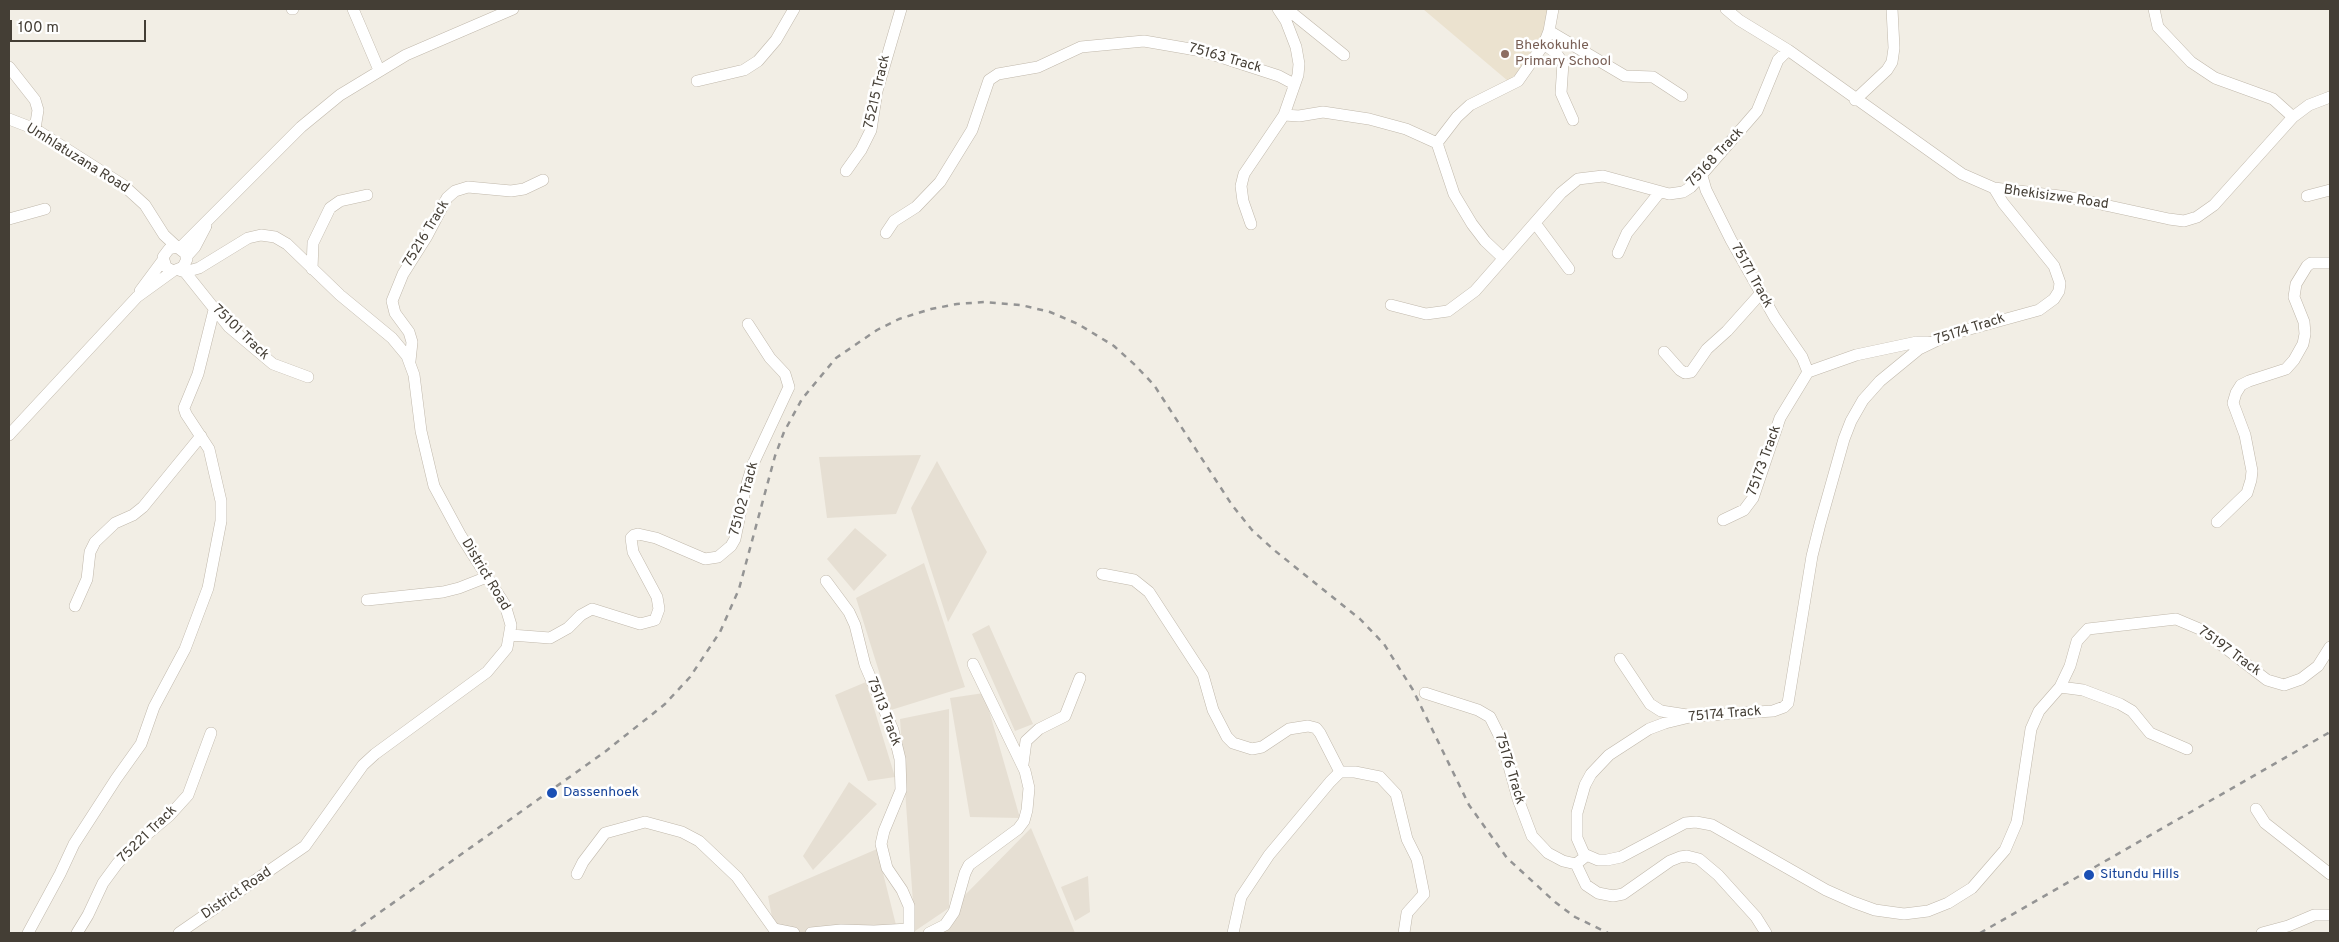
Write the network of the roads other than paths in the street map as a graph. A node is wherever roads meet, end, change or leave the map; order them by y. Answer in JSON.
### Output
{"nodes":[{"id":1,"x":352,"y":9,"type":"edge"},
{"id":2,"x":513,"y":9,"type":"edge"},
{"id":3,"x":794,"y":9,"type":"edge"},
{"id":4,"x":901,"y":9,"type":"edge"},
{"id":5,"x":1278,"y":9,"type":"edge"},
{"id":6,"x":1287,"y":9,"type":"edge"},
{"id":7,"x":1553,"y":9,"type":"edge"},
{"id":8,"x":1726,"y":9,"type":"edge"},
{"id":9,"x":1892,"y":9,"type":"edge"},
{"id":10,"x":2154,"y":9,"type":"edge"},
{"id":11,"x":1549,"y":31,"type":"junction"},
{"id":12,"x":1544,"y":44,"type":"junction"},
{"id":13,"x":1788,"y":50,"type":"junction"},
{"id":14,"x":1344,"y":55,"type":"dead end"},
{"id":15,"x":9,"y":68,"type":"edge"},
{"id":16,"x":379,"y":70,"type":"junction"},
{"id":17,"x":697,"y":81,"type":"dead end"},
{"id":18,"x":1294,"y":84,"type":"junction"},
{"id":19,"x":1682,"y":96,"type":"dead end"},
{"id":20,"x":2330,"y":97,"type":"edge"},
{"id":21,"x":1855,"y":100,"type":"junction"},
{"id":22,"x":1284,"y":115,"type":"junction"},
{"id":23,"x":2293,"y":117,"type":"junction"},
{"id":24,"x":9,"y":119,"type":"edge"},
{"id":25,"x":1573,"y":120,"type":"dead end"},
{"id":26,"x":35,"y":129,"type":"junction"},
{"id":27,"x":1436,"y":143,"type":"junction"},
{"id":28,"x":846,"y":171,"type":"dead end"},
{"id":29,"x":1702,"y":176,"type":"junction"},
{"id":30,"x":543,"y":180,"type":"dead end"},
{"id":31,"x":1994,"y":188,"type":"junction"},
{"id":32,"x":2330,"y":190,"type":"edge"},
{"id":33,"x":1659,"y":193,"type":"junction"},
{"id":34,"x":367,"y":195,"type":"dead end"},
{"id":35,"x":2307,"y":196,"type":"dead end"},
{"id":36,"x":45,"y":208,"type":"dead end"},
{"id":37,"x":9,"y":219,"type":"edge"},
{"id":38,"x":1535,"y":223,"type":"junction"},
{"id":39,"x":1250,"y":224,"type":"dead end"},
{"id":40,"x":159,"y":227,"type":"junction"},
{"id":41,"x":886,"y":234,"type":"dead end"},
{"id":42,"x":182,"y":253,"type":"junction"},
{"id":43,"x":1618,"y":253,"type":"dead end"},
{"id":44,"x":1503,"y":258,"type":"junction"},
{"id":45,"x":163,"y":259,"type":"junction"},
{"id":46,"x":2330,"y":263,"type":"edge"},
{"id":47,"x":207,"y":264,"type":"junction"},
{"id":48,"x":312,"y":269,"type":"junction"},
{"id":49,"x":1569,"y":269,"type":"dead end"},
{"id":50,"x":179,"y":271,"type":"junction"},
{"id":51,"x":1761,"y":293,"type":"junction"},
{"id":52,"x":137,"y":297,"type":"junction"},
{"id":53,"x":1391,"y":305,"type":"dead end"},
{"id":54,"x":214,"y":310,"type":"junction"},
{"id":55,"x":748,"y":324,"type":"dead end"},
{"id":56,"x":1931,"y":343,"type":"junction"},
{"id":57,"x":1664,"y":352,"type":"dead end"},
{"id":58,"x":410,"y":361,"type":"junction"},
{"id":59,"x":1808,"y":372,"type":"junction"},
{"id":60,"x":308,"y":377,"type":"dead end"},
{"id":61,"x":9,"y":435,"type":"edge"},
{"id":62,"x":201,"y":436,"type":"junction"},
{"id":63,"x":1724,"y":520,"type":"dead end"},
{"id":64,"x":2217,"y":522,"type":"dead end"},
{"id":65,"x":1102,"y":574,"type":"dead end"},
{"id":66,"x":486,"y":577,"type":"junction"},
{"id":67,"x":826,"y":581,"type":"dead end"},
{"id":68,"x":367,"y":600,"type":"dead end"},
{"id":69,"x":75,"y":606,"type":"dead end"},
{"id":70,"x":511,"y":635,"type":"junction"},
{"id":71,"x":2330,"y":647,"type":"edge"},
{"id":72,"x":1620,"y":658,"type":"dead end"},
{"id":73,"x":973,"y":664,"type":"dead end"},
{"id":74,"x":1080,"y":678,"type":"dead end"},
{"id":75,"x":2060,"y":687,"type":"junction"},
{"id":76,"x":1425,"y":694,"type":"dead end"},
{"id":77,"x":1694,"y":716,"type":"junction"},
{"id":78,"x":211,"y":733,"type":"dead end"},
{"id":79,"x":2187,"y":750,"type":"dead end"},
{"id":80,"x":1023,"y":764,"type":"junction"},
{"id":81,"x":1340,"y":772,"type":"junction"},
{"id":82,"x":2256,"y":808,"type":"dead end"},
{"id":83,"x":1586,"y":856,"type":"junction"},
{"id":84,"x":1576,"y":864,"type":"junction"},
{"id":85,"x":577,"y":874,"type":"dead end"},
{"id":86,"x":2330,"y":874,"type":"edge"},
{"id":87,"x":2330,"y":914,"type":"edge"},
{"id":88,"x":909,"y":931,"type":"edge"},
{"id":89,"x":28,"y":933,"type":"edge"},
{"id":90,"x":77,"y":933,"type":"edge"},
{"id":91,"x":178,"y":933,"type":"edge"},
{"id":92,"x":794,"y":933,"type":"edge"},
{"id":93,"x":811,"y":933,"type":"edge"},
{"id":94,"x":929,"y":933,"type":"edge"},
{"id":95,"x":1233,"y":933,"type":"edge"},
{"id":96,"x":1404,"y":933,"type":"edge"},
{"id":97,"x":1766,"y":933,"type":"edge"},
{"id":98,"x":2262,"y":933,"type":"edge"}],
"edges":[{"from":1,"to":16,"type":"street"},
{"from":2,"to":16,"type":"street"},
{"from":3,"to":17,"type":"street"},
{"from":4,"to":28,"type":"street","name":"75215 Track"},
{"from":5,"to":18,"type":"street"},
{"from":6,"to":14,"type":"street"},
{"from":7,"to":11,"type":"street"},
{"from":8,"to":13,"type":"street","name":"Bhekisizwe Road"},
{"from":9,"to":21,"type":"street"},
{"from":10,"to":23,"type":"street"},
{"from":11,"to":12,"type":"street"},
{"from":11,"to":19,"type":"street"},
{"from":12,"to":25,"type":"street"},
{"from":12,"to":27,"type":"street"},
{"from":13,"to":21,"type":"street","name":"Bhekisizwe Road"},
{"from":13,"to":29,"type":"street","name":"75168 Track"},
{"from":15,"to":26,"type":"street"},
{"from":16,"to":42,"type":"street"},
{"from":18,"to":22,"type":"street"},
{"from":18,"to":41,"type":"street","name":"75163 Track"},
{"from":20,"to":23,"type":"street","name":"Bhekisizwe Road"},
{"from":21,"to":31,"type":"street","name":"Bhekisizwe Road"},
{"from":22,"to":27,"type":"street"},
{"from":22,"to":39,"type":"street"},
{"from":23,"to":31,"type":"street","name":"Bhekisizwe Road"},
{"from":24,"to":26,"type":"street","name":"Umhlatuzana Road"},
{"from":26,"to":40,"type":"street","name":"Umhlatuzana Road"},
{"from":27,"to":44,"type":"street"},
{"from":29,"to":33,"type":"street","name":"75168 Track"},
{"from":29,"to":51,"type":"street","name":"75171 Track"},
{"from":30,"to":58,"type":"street","name":"75216 Track"},
{"from":31,"to":56,"type":"street","name":"75174 Track"},
{"from":32,"to":35,"type":"street"},
{"from":33,"to":38,"type":"street","name":"75168 Track"},
{"from":33,"to":43,"type":"street"},
{"from":34,"to":48,"type":"street"},
{"from":36,"to":37,"type":"street"},
{"from":38,"to":44,"type":"street","name":"75168 Track"},
{"from":38,"to":49,"type":"street"},
{"from":40,"to":42,"type":"street","name":"Umhlatuzana Road"},
{"from":40,"to":45,"type":"street","name":"Umhlatuzana Road"},
{"from":42,"to":45,"type":"street"},
{"from":42,"to":47,"type":"street"},
{"from":42,"to":50,"type":"street"},
{"from":44,"to":53,"type":"street","name":"75168 Track"},
{"from":45,"to":50,"type":"street"},
{"from":45,"to":52,"type":"street"},
{"from":46,"to":64,"type":"street"},
{"from":47,"to":48,"type":"street","name":"District Road"},
{"from":47,"to":50,"type":"street","name":"District Road"},
{"from":48,"to":58,"type":"street","name":"District Road"},
{"from":50,"to":52,"type":"street"},
{"from":50,"to":54,"type":"street","name":"75101 Track"},
{"from":51,"to":57,"type":"street"},
{"from":51,"to":59,"type":"street","name":"75171 Track"},
{"from":52,"to":61,"type":"street"},
{"from":54,"to":60,"type":"street","name":"75101 Track"},
{"from":54,"to":62,"type":"street"},
{"from":55,"to":70,"type":"street","name":"75102 Track"},
{"from":56,"to":59,"type":"street"},
{"from":56,"to":77,"type":"street","name":"75174 Track"},
{"from":58,"to":66,"type":"street","name":"District Road"},
{"from":59,"to":63,"type":"street","name":"75173 Track"},
{"from":62,"to":69,"type":"street"},
{"from":62,"to":89,"type":"street"},
{"from":65,"to":81,"type":"street"},
{"from":66,"to":68,"type":"street"},
{"from":66,"to":70,"type":"street","name":"District Road"},
{"from":67,"to":88,"type":"street","name":"75113 Track"},
{"from":70,"to":91,"type":"street","name":"District Road"},
{"from":71,"to":75,"type":"street","name":"75197 Track"},
{"from":72,"to":77,"type":"street"},
{"from":73,"to":80,"type":"street"},
{"from":74,"to":80,"type":"street"},
{"from":75,"to":79,"type":"street"},
{"from":75,"to":83,"type":"street"},
{"from":76,"to":84,"type":"street","name":"75176 Track"},
{"from":77,"to":83,"type":"street","name":"75174 Track"},
{"from":78,"to":90,"type":"street","name":"75221 Track"},
{"from":80,"to":94,"type":"street"},
{"from":81,"to":95,"type":"street"},
{"from":81,"to":96,"type":"street"},
{"from":82,"to":86,"type":"street"},
{"from":83,"to":84,"type":"street"},
{"from":84,"to":97,"type":"street"},
{"from":85,"to":92,"type":"street"},
{"from":87,"to":98,"type":"street"},
{"from":88,"to":93,"type":"street"}]}
